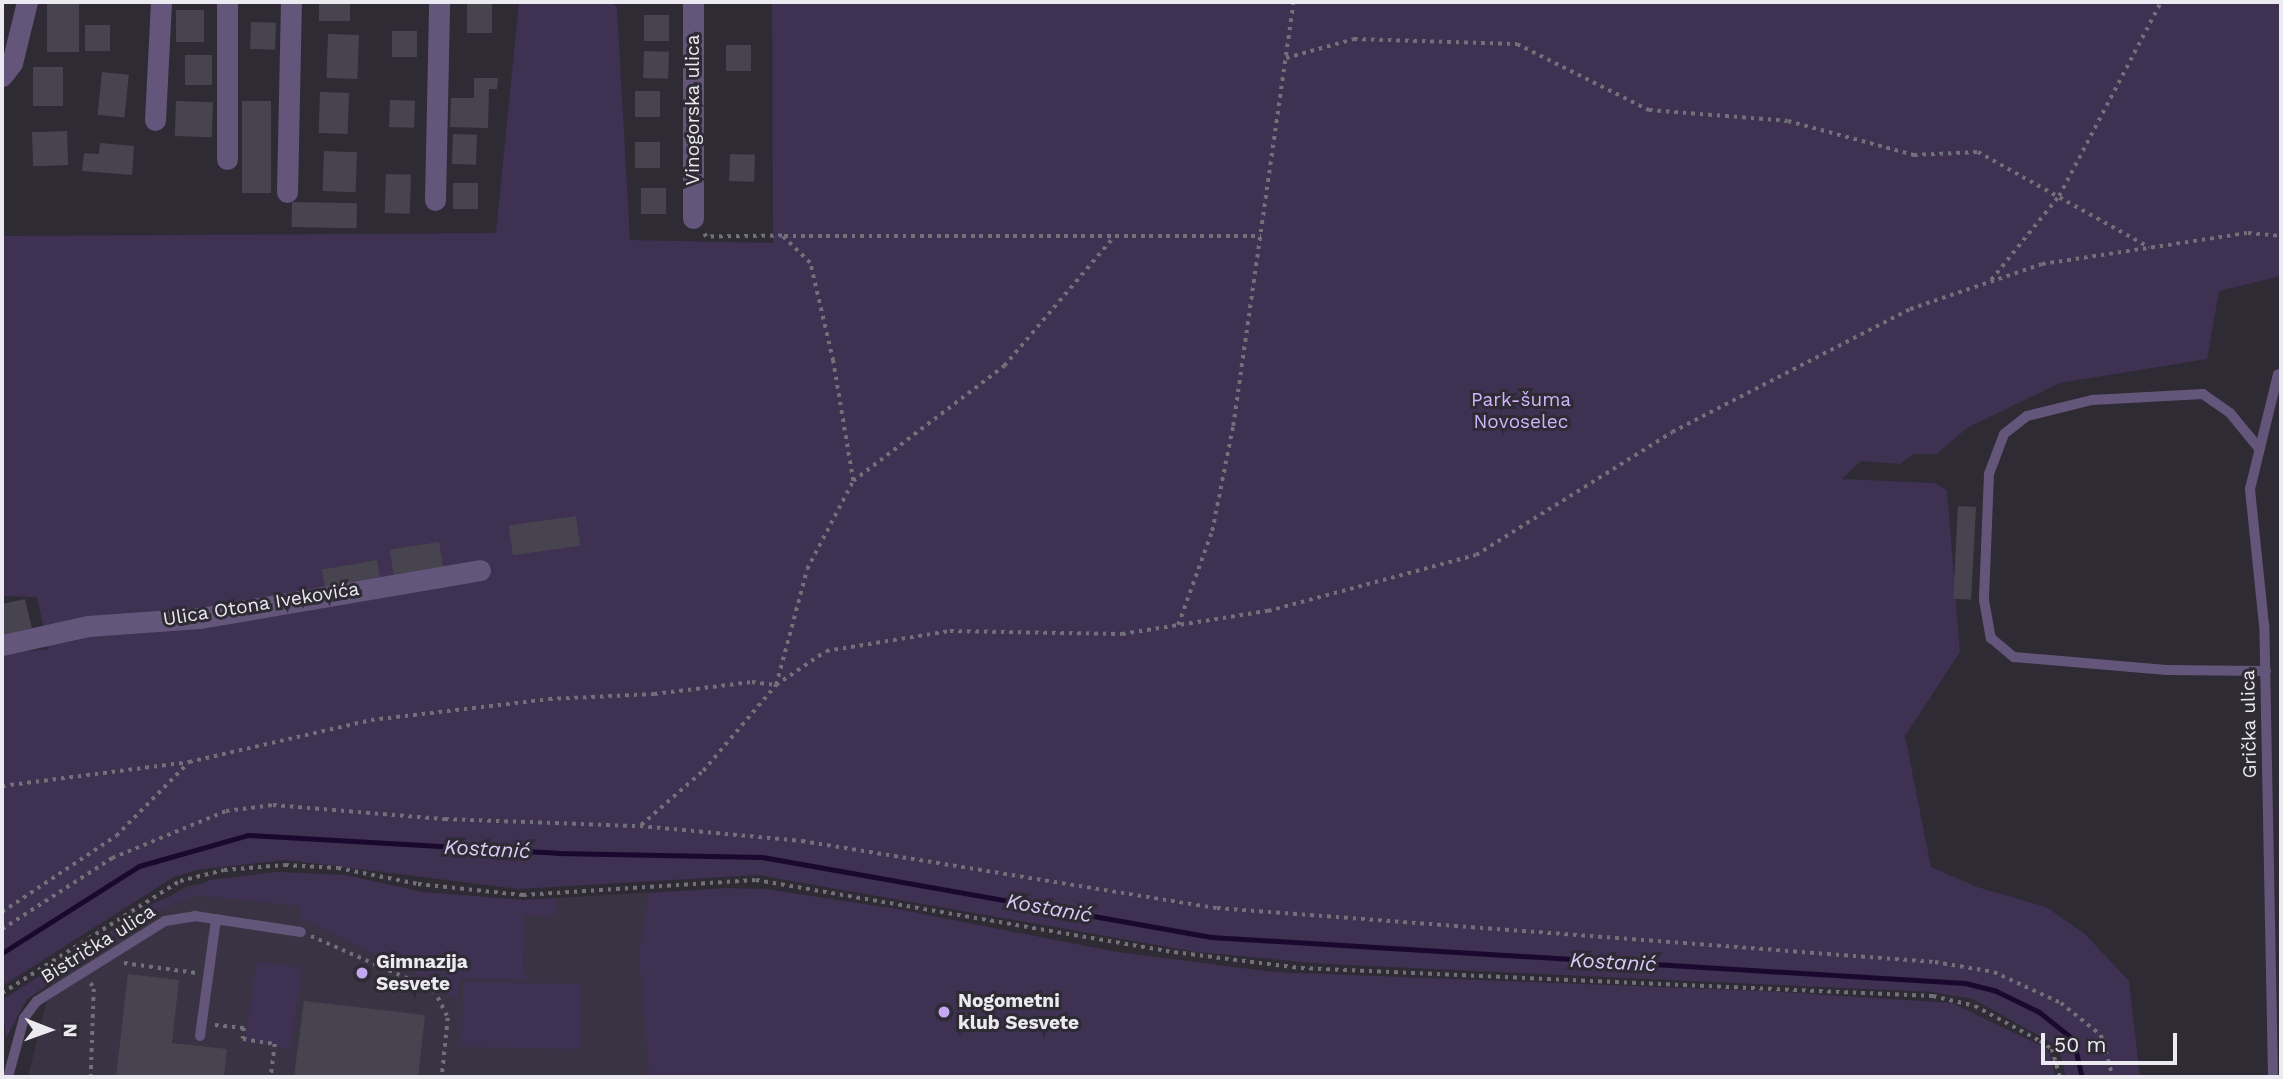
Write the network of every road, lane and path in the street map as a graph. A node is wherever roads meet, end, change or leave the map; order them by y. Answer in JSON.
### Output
{"nodes":[{"id":1,"x":27,"y":2,"type":"edge"},
{"id":2,"x":161,"y":2,"type":"edge"},
{"id":3,"x":227,"y":2,"type":"edge"},
{"id":4,"x":291,"y":2,"type":"edge"},
{"id":5,"x":439,"y":2,"type":"edge"},
{"id":6,"x":693,"y":2,"type":"edge"},
{"id":7,"x":1293,"y":2,"type":"edge"},
{"id":8,"x":2161,"y":2,"type":"edge"},
{"id":9,"x":1286,"y":58,"type":"junction"},
{"id":10,"x":2,"y":76,"type":"edge"},
{"id":11,"x":155,"y":120,"type":"dead end"},
{"id":12,"x":227,"y":159,"type":"dead end"},
{"id":13,"x":287,"y":192,"type":"dead end"},
{"id":14,"x":2059,"y":196,"type":"junction"},
{"id":15,"x":435,"y":200,"type":"dead end"},
{"id":16,"x":693,"y":218,"type":"joint"},
{"id":17,"x":782,"y":236,"type":"junction"},
{"id":18,"x":1115,"y":236,"type":"junction"},
{"id":19,"x":1261,"y":236,"type":"junction"},
{"id":20,"x":2281,"y":236,"type":"edge"},
{"id":21,"x":2151,"y":248,"type":"junction"},
{"id":22,"x":1990,"y":282,"type":"junction"},
{"id":23,"x":2278,"y":374,"type":"dead end"},
{"id":24,"x":2258,"y":447,"type":"junction"},
{"id":25,"x":853,"y":481,"type":"junction"},
{"id":26,"x":480,"y":570,"type":"dead end"},
{"id":27,"x":1178,"y":625,"type":"junction"},
{"id":28,"x":2,"y":645,"type":"edge"},
{"id":29,"x":2266,"y":671,"type":"junction"},
{"id":30,"x":776,"y":685,"type":"junction"},
{"id":31,"x":189,"y":762,"type":"junction"},
{"id":32,"x":2,"y":786,"type":"edge"},
{"id":33,"x":640,"y":826,"type":"junction"},
{"id":34,"x":2,"y":912,"type":"edge"},
{"id":35,"x":216,"y":919,"type":"junction"},
{"id":36,"x":2,"y":929,"type":"edge"},
{"id":37,"x":300,"y":932,"type":"joint"},
{"id":38,"x":118,"y":964,"type":"dead end"},
{"id":39,"x":208,"y":975,"type":"junction"},
{"id":40,"x":90,"y":982,"type":"dead end"},
{"id":41,"x":2,"y":993,"type":"edge"},
{"id":42,"x":202,"y":1023,"type":"junction"},
{"id":43,"x":200,"y":1036,"type":"dead end"},
{"id":44,"x":8,"y":1077,"type":"edge"},
{"id":45,"x":91,"y":1077,"type":"edge"},
{"id":46,"x":271,"y":1077,"type":"edge"},
{"id":47,"x":442,"y":1077,"type":"edge"},
{"id":48,"x":2060,"y":1077,"type":"edge"},
{"id":49,"x":2113,"y":1077,"type":"edge"},
{"id":50,"x":2273,"y":1077,"type":"edge"}],
"edges":[{"from":1,"to":10,"type":"street"},
{"from":2,"to":11,"type":"street"},
{"from":3,"to":12,"type":"street"},
{"from":4,"to":13,"type":"street"},
{"from":5,"to":15,"type":"street"},
{"from":6,"to":16,"type":"street","name":"Vinogorska ulica"},
{"from":7,"to":9,"type":"path"},
{"from":8,"to":14,"type":"path"},
{"from":9,"to":14,"type":"path"},
{"from":9,"to":19,"type":"path"},
{"from":14,"to":21,"type":"path"},
{"from":14,"to":22,"type":"path"},
{"from":16,"to":17,"type":"path"},
{"from":17,"to":18,"type":"path"},
{"from":17,"to":25,"type":"path"},
{"from":18,"to":19,"type":"path"},
{"from":18,"to":25,"type":"path"},
{"from":19,"to":27,"type":"path"},
{"from":20,"to":21,"type":"path"},
{"from":21,"to":22,"type":"path"},
{"from":22,"to":27,"type":"path"},
{"from":23,"to":24,"type":"lane","name":"Grička ulica"},
{"from":24,"to":29,"type":"lane","name":"Grička ulica"},
{"from":24,"to":29,"type":"lane"},
{"from":25,"to":30,"type":"path"},
{"from":26,"to":28,"type":"street","name":"Ulica Otona Ivekovića"},
{"from":27,"to":30,"type":"path"},
{"from":29,"to":50,"type":"lane","name":"Grička ulica"},
{"from":30,"to":31,"type":"path"},
{"from":30,"to":33,"type":"path"},
{"from":31,"to":32,"type":"path"},
{"from":31,"to":34,"type":"path"},
{"from":33,"to":36,"type":"path"},
{"from":33,"to":49,"type":"path"},
{"from":35,"to":37,"type":"lane","name":"Bistrička ulica"},
{"from":35,"to":39,"type":"lane"},
{"from":35,"to":44,"type":"lane","name":"Bistrička ulica"},
{"from":37,"to":47,"type":"path"},
{"from":38,"to":39,"type":"path"},
{"from":39,"to":42,"type":"lane"},
{"from":40,"to":45,"type":"path"},
{"from":41,"to":48,"type":"path"},
{"from":42,"to":43,"type":"lane"},
{"from":42,"to":46,"type":"path"}]}
